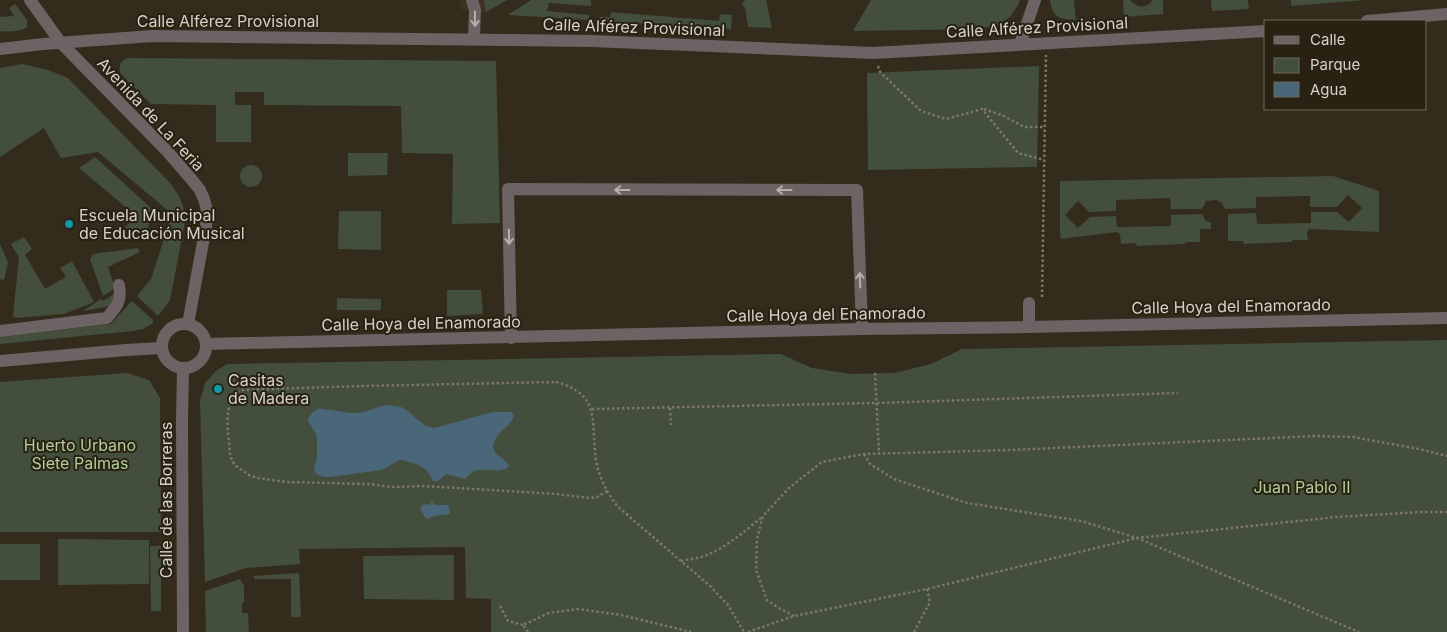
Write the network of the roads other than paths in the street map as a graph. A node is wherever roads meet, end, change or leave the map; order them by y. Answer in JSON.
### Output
{"nodes":[{"id":1,"x":30,"y":0,"type":"edge"},
{"id":2,"x":472,"y":0,"type":"edge"},
{"id":3,"x":1034,"y":0,"type":"edge"},
{"id":4,"x":1447,"y":14,"type":"edge"},
{"id":5,"x":1378,"y":20,"type":"edge"},
{"id":6,"x":1264,"y":31,"type":"edge"},
{"id":7,"x":474,"y":39,"type":"junction"},
{"id":8,"x":61,"y":43,"type":"junction"},
{"id":9,"x":1020,"y":44,"type":"junction"},
{"id":10,"x":0,"y":49,"type":"edge"},
{"id":11,"x":119,"y":285,"type":"dead end"},
{"id":12,"x":1029,"y":303,"type":"dead end"},
{"id":13,"x":1447,"y":318,"type":"edge"},
{"id":14,"x":188,"y":324,"type":"junction"},
{"id":15,"x":1029,"y":327,"type":"junction"},
{"id":16,"x":862,"y":329,"type":"junction"},
{"id":17,"x":0,"y":330,"type":"edge"},
{"id":18,"x":510,"y":338,"type":"junction"},
{"id":19,"x":206,"y":344,"type":"junction"},
{"id":20,"x":162,"y":348,"type":"junction"},
{"id":21,"x":0,"y":362,"type":"edge"},
{"id":22,"x":183,"y":368,"type":"junction"},
{"id":23,"x":183,"y":632,"type":"edge"}],
"edges":[{"from":1,"to":8,"type":"street","name":"Avenida de La Feria"},
{"from":2,"to":7,"type":"street","one_way":true},
{"from":3,"to":9,"type":"street"},
{"from":4,"to":5,"type":"street"},
{"from":6,"to":9,"type":"street","name":"Calle Alférez Provisional"},
{"from":7,"to":8,"type":"street","name":"Calle Alférez Provisional"},
{"from":7,"to":9,"type":"street","name":"Calle Alférez Provisional"},
{"from":8,"to":10,"type":"street","name":"Calle Alférez Provisional"},
{"from":8,"to":14,"type":"street","name":"Avenida de La Feria"},
{"from":11,"to":17,"type":"street"},
{"from":12,"to":15,"type":"street"},
{"from":13,"to":15,"type":"street","name":"Calle Hoya del Enamorado"},
{"from":14,"to":19,"type":"street"},
{"from":14,"to":20,"type":"street"},
{"from":15,"to":16,"type":"street","name":"Calle Hoya del Enamorado"},
{"from":16,"to":18,"type":"street","name":"Calle Hoya del Enamorado"},
{"from":16,"to":18,"type":"street","one_way":true},
{"from":18,"to":19,"type":"street","name":"Calle Hoya del Enamorado"},
{"from":19,"to":22,"type":"street"},
{"from":20,"to":21,"type":"street"},
{"from":20,"to":22,"type":"street"},
{"from":22,"to":23,"type":"street","name":"Calle de las Borreras"}]}
